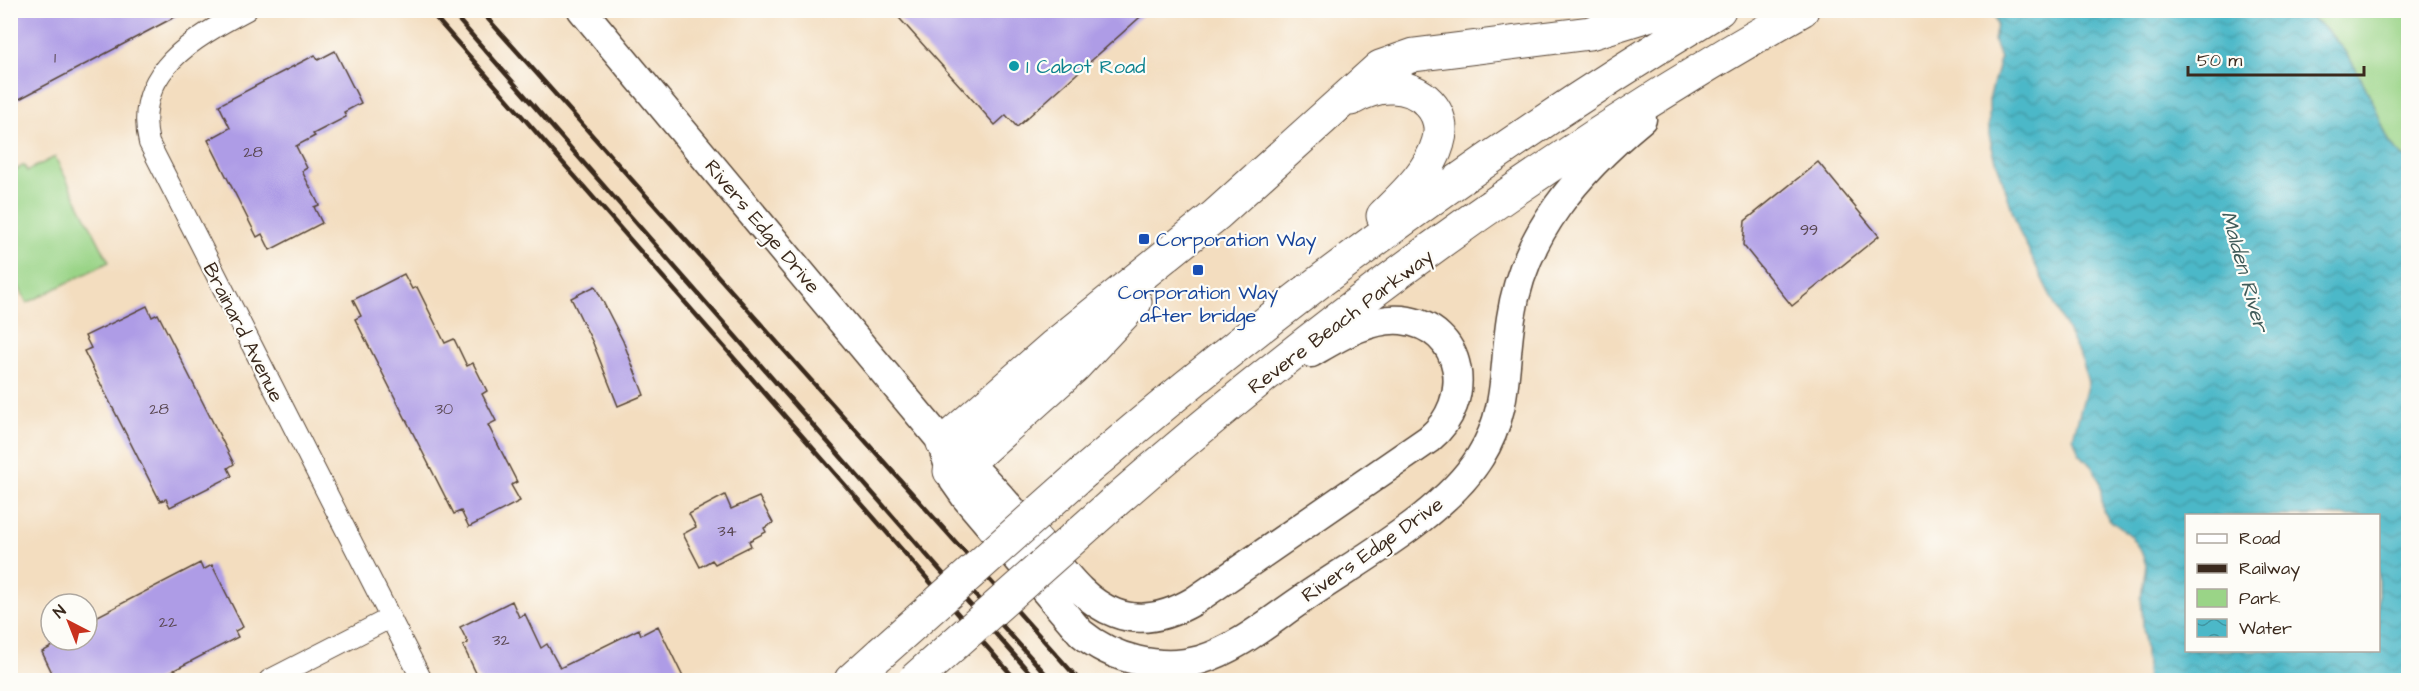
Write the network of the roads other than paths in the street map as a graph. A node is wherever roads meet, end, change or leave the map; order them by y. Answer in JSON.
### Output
{"nodes":[{"id":1,"x":247,"y":10,"type":"edge"},
{"id":2,"x":582,"y":10,"type":"edge"},
{"id":3,"x":1664,"y":10,"type":"edge"},
{"id":4,"x":1719,"y":10,"type":"edge"},
{"id":5,"x":1802,"y":10,"type":"edge"},
{"id":6,"x":1730,"y":53,"type":"junction"},
{"id":7,"x":1327,"y":115,"type":"junction"},
{"id":8,"x":1310,"y":289,"type":"junction"},
{"id":9,"x":1212,"y":419,"type":"junction"},
{"id":10,"x":954,"y":459,"type":"junction"},
{"id":11,"x":390,"y":618,"type":"junction"},
{"id":12,"x":269,"y":681,"type":"edge"},
{"id":13,"x":422,"y":681,"type":"edge"},
{"id":14,"x":851,"y":681,"type":"edge"},
{"id":15,"x":915,"y":681,"type":"edge"}],
"edges":[{"from":1,"to":11,"type":"street","name":"Brainard Avenue"},
{"from":2,"to":10,"type":"main road","name":"Rivers Edge Drive"},
{"from":3,"to":7,"type":"highway"},
{"from":4,"to":8,"type":"highway"},
{"from":5,"to":6,"type":"highway","name":"Revere Beach Parkway"},
{"from":6,"to":9,"type":"highway","name":"Revere Beach Parkway"},
{"from":6,"to":10,"type":"main road","name":"Rivers Edge Drive"},
{"from":7,"to":8,"type":"highway"},
{"from":7,"to":10,"type":"highway"},
{"from":8,"to":14,"type":"highway","bridge":true},
{"from":9,"to":10,"type":"main road","name":"Rivers Edge Drive"},
{"from":9,"to":15,"type":"highway","name":"Revere Beach Parkway","bridge":true},
{"from":11,"to":12,"type":"street"},
{"from":11,"to":13,"type":"street","name":"Brainard Avenue"}]}
